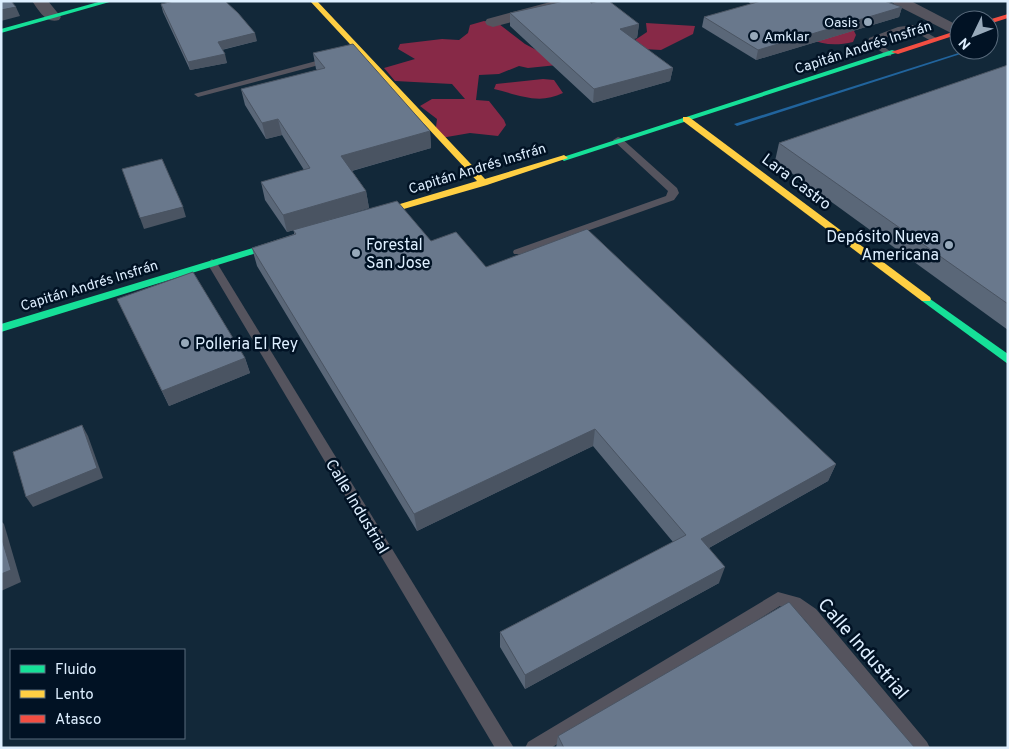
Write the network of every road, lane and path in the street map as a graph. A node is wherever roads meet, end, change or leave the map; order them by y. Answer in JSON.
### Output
{"nodes":[{"id":1,"x":40,"y":1,"type":"edge"},
{"id":2,"x":110,"y":1,"type":"edge"},
{"id":3,"x":313,"y":1,"type":"edge"},
{"id":4,"x":573,"y":1,"type":"edge"},
{"id":5,"x":899,"y":1,"type":"edge"},
{"id":6,"x":53,"y":17,"type":"junction"},
{"id":7,"x":936,"y":21,"type":"junction"},
{"id":8,"x":493,"y":22,"type":"dead end"},
{"id":9,"x":913,"y":26,"type":"junction"},
{"id":10,"x":949,"y":27,"type":"edge"},
{"id":11,"x":1,"y":30,"type":"edge"},
{"id":12,"x":949,"y":35,"type":"edge"},
{"id":13,"x":934,"y":40,"type":"junction"},
{"id":14,"x":888,"y":54,"type":"junction"},
{"id":15,"x":341,"y":56,"type":"edge"},
{"id":16,"x":198,"y":94,"type":"dead end"},
{"id":17,"x":686,"y":119,"type":"junction"},
{"id":18,"x":618,"y":140,"type":"junction"},
{"id":19,"x":484,"y":183,"type":"junction"},
{"id":20,"x":353,"y":221,"type":"edge"},
{"id":21,"x":296,"y":238,"type":"edge"},
{"id":22,"x":518,"y":252,"type":"dead end"},
{"id":23,"x":212,"y":263,"type":"junction"},
{"id":24,"x":1,"y":328,"type":"edge"},
{"id":25,"x":1008,"y":360,"type":"edge"},
{"id":26,"x":506,"y":748,"type":"edge"},
{"id":27,"x":534,"y":748,"type":"edge"},
{"id":28,"x":921,"y":748,"type":"edge"}],
"edges":[{"from":1,"to":6,"type":"street"},
{"from":2,"to":6,"type":"main road"},
{"from":3,"to":19,"type":"main road"},
{"from":4,"to":8,"type":"street"},
{"from":5,"to":7,"type":"street"},
{"from":6,"to":11,"type":"main road"},
{"from":7,"to":9,"type":"lane"},
{"from":7,"to":10,"type":"street"},
{"from":9,"to":13,"type":"lane"},
{"from":9,"to":14,"type":"lane"},
{"from":12,"to":13,"type":"main road","name":"Capitán Andrés Insfrán"},
{"from":13,"to":14,"type":"main road","name":"Capitán Andrés Insfrán"},
{"from":14,"to":17,"type":"main road","name":"Capitán Andrés Insfrán"},
{"from":15,"to":16,"type":"lane"},
{"from":17,"to":18,"type":"main road","name":"Capitán Andrés Insfrán"},
{"from":17,"to":25,"type":"main road","name":"Lara Castro"},
{"from":18,"to":19,"type":"main road","name":"Capitán Andrés Insfrán"},
{"from":18,"to":22,"type":"lane"},
{"from":19,"to":20,"type":"main road","name":"Capitán Andrés Insfrán"},
{"from":21,"to":23,"type":"main road","name":"Capitán Andrés Insfrán"},
{"from":23,"to":24,"type":"main road","name":"Capitán Andrés Insfrán"},
{"from":23,"to":26,"type":"lane","name":"Calle Industrial"},
{"from":27,"to":28,"type":"lane","name":"Calle Industrial"}]}
